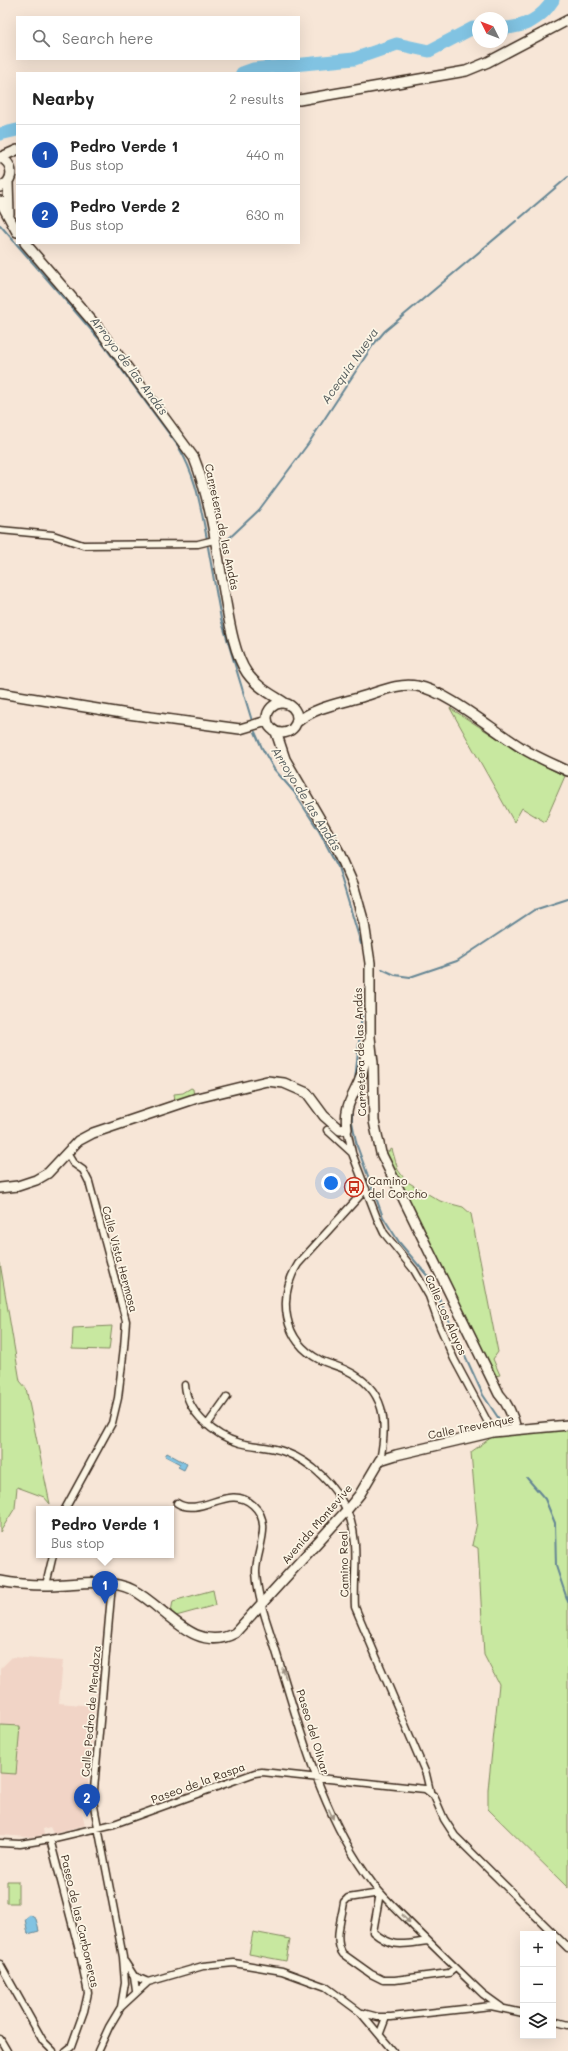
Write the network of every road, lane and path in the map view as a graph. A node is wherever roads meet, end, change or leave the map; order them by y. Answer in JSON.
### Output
{"nodes":[{"id":1,"x":568,"y":20,"type":"edge"},
{"id":2,"x":300,"y":100,"type":"edge"},
{"id":3,"x":16,"y":150,"type":"edge"},
{"id":4,"x":0,"y":157,"type":"edge"},
{"id":5,"x":14,"y":169,"type":"edge"},
{"id":6,"x":4,"y":184,"type":"edge"},
{"id":7,"x":0,"y":201,"type":"edge"},
{"id":8,"x":9,"y":216,"type":"junction"},
{"id":9,"x":16,"y":230,"type":"edge"},
{"id":10,"x":26,"y":244,"type":"edge"},
{"id":11,"x":0,"y":530,"type":"edge"},
{"id":12,"x":214,"y":540,"type":"junction"},
{"id":13,"x":0,"y":693,"type":"edge"},
{"id":14,"x":269,"y":694,"type":"junction"},
{"id":15,"x":284,"y":703,"type":"junction"},
{"id":16,"x":270,"y":710,"type":"junction"},
{"id":17,"x":295,"y":710,"type":"junction"},
{"id":18,"x":310,"y":712,"type":"junction"},
{"id":19,"x":268,"y":721,"type":"junction"},
{"id":20,"x":297,"y":722,"type":"junction"},
{"id":21,"x":276,"y":732,"type":"junction"},
{"id":22,"x":288,"y":732,"type":"junction"},
{"id":23,"x":283,"y":749,"type":"junction"},
{"id":24,"x":568,"y":771,"type":"edge"},
{"id":25,"x":370,"y":1038,"type":"junction"},
{"id":26,"x":373,"y":1063,"type":"junction"},
{"id":27,"x":361,"y":1081,"type":"junction"},
{"id":28,"x":373,"y":1081,"type":"junction"},
{"id":29,"x":346,"y":1118,"type":"junction"},
{"id":30,"x":329,"y":1126,"type":"junction"},
{"id":31,"x":343,"y":1129,"type":"junction"},
{"id":32,"x":67,"y":1153,"type":"junction"},
{"id":33,"x":352,"y":1153,"type":"junction"},
{"id":34,"x":0,"y":1188,"type":"edge"},
{"id":35,"x":366,"y":1189,"type":"junction"},
{"id":36,"x":185,"y":1385,"type":"dead end"},
{"id":37,"x":227,"y":1397,"type":"dead end"},
{"id":38,"x":568,"y":1424,"type":"edge"},
{"id":39,"x":207,"y":1425,"type":"junction"},
{"id":40,"x":516,"y":1429,"type":"junction"},
{"id":41,"x":493,"y":1432,"type":"junction"},
{"id":42,"x":380,"y":1460,"type":"junction"},
{"id":43,"x":177,"y":1503,"type":"dead end"},
{"id":44,"x":67,"y":1506,"type":"edge"},
{"id":45,"x":347,"y":1510,"type":"junction"},
{"id":46,"x":52,"y":1558,"type":"edge"},
{"id":47,"x":0,"y":1581,"type":"edge"},
{"id":48,"x":112,"y":1584,"type":"junction"},
{"id":49,"x":46,"y":1585,"type":"junction"},
{"id":50,"x":261,"y":1605,"type":"junction"},
{"id":51,"x":426,"y":1774,"type":"junction"},
{"id":52,"x":316,"y":1778,"type":"junction"},
{"id":53,"x":415,"y":1788,"type":"junction"},
{"id":54,"x":430,"y":1791,"type":"junction"},
{"id":55,"x":98,"y":1828,"type":"junction"},
{"id":56,"x":50,"y":1839,"type":"junction"},
{"id":57,"x":0,"y":1842,"type":"edge"},
{"id":58,"x":380,"y":1893,"type":"junction"},
{"id":59,"x":428,"y":1941,"type":"junction"},
{"id":60,"x":568,"y":1948,"type":"edge"},
{"id":61,"x":123,"y":1957,"type":"junction"},
{"id":62,"x":0,"y":1964,"type":"edge"},
{"id":63,"x":456,"y":1968,"type":"junction"},
{"id":64,"x":134,"y":1976,"type":"junction"},
{"id":65,"x":148,"y":1982,"type":"junction"},
{"id":66,"x":125,"y":1983,"type":"junction"},
{"id":67,"x":136,"y":1991,"type":"junction"},
{"id":68,"x":483,"y":1994,"type":"junction"},
{"id":69,"x":121,"y":2007,"type":"junction"},
{"id":70,"x":479,"y":2007,"type":"junction"},
{"id":71,"x":501,"y":2007,"type":"junction"},
{"id":72,"x":520,"y":2012,"type":"edge"},
{"id":73,"x":361,"y":2013,"type":"junction"},
{"id":74,"x":391,"y":2017,"type":"junction"},
{"id":75,"x":385,"y":2020,"type":"junction"},
{"id":76,"x":556,"y":2022,"type":"edge"},
{"id":77,"x":372,"y":2024,"type":"junction"},
{"id":78,"x":568,"y":2025,"type":"edge"},
{"id":79,"x":380,"y":2033,"type":"junction"},
{"id":80,"x":0,"y":2039,"type":"edge"},
{"id":81,"x":8,"y":2051,"type":"edge"},
{"id":82,"x":53,"y":2051,"type":"edge"},
{"id":83,"x":66,"y":2051,"type":"edge"},
{"id":84,"x":98,"y":2051,"type":"edge"},
{"id":85,"x":393,"y":2051,"type":"edge"}],
"edges":[{"from":1,"to":2,"type":"street"},
{"from":3,"to":4,"type":"street"},
{"from":4,"to":5,"type":"street"},
{"from":5,"to":6,"type":"street"},
{"from":6,"to":8,"type":"street"},
{"from":7,"to":8,"type":"street"},
{"from":8,"to":9,"type":"street"},
{"from":10,"to":12,"type":"street","name":"Carretera de las Andás"},
{"from":11,"to":12,"type":"street"},
{"from":12,"to":14,"type":"street","name":"Carretera de las Andás"},
{"from":13,"to":19,"type":"street"},
{"from":14,"to":15,"type":"street","name":"Carretera de las Andás"},
{"from":14,"to":16,"type":"street"},
{"from":15,"to":16,"type":"street"},
{"from":15,"to":17,"type":"street"},
{"from":16,"to":19,"type":"street"},
{"from":17,"to":18,"type":"street"},
{"from":17,"to":20,"type":"street"},
{"from":18,"to":20,"type":"street"},
{"from":18,"to":24,"type":"street"},
{"from":19,"to":21,"type":"street"},
{"from":20,"to":22,"type":"street"},
{"from":21,"to":22,"type":"street"},
{"from":21,"to":23,"type":"street","name":"Carretera de las Andás"},
{"from":22,"to":23,"type":"street"},
{"from":23,"to":25,"type":"street","name":"Carretera de las Andás"},
{"from":25,"to":26,"type":"street","name":"Carretera de las Andás"},
{"from":25,"to":27,"type":"street"},
{"from":26,"to":27,"type":"street"},
{"from":26,"to":28,"type":"street","name":"Carretera de las Andás"},
{"from":27,"to":28,"type":"street"},
{"from":27,"to":29,"type":"street"},
{"from":28,"to":40,"type":"street","name":"Carretera de las Andás"},
{"from":29,"to":30,"type":"street"},
{"from":29,"to":31,"type":"street"},
{"from":30,"to":31,"type":"street"},
{"from":30,"to":32,"type":"street"},
{"from":30,"to":33,"type":"street"},
{"from":31,"to":33,"type":"street"},
{"from":32,"to":34,"type":"street"},
{"from":32,"to":44,"type":"street","name":"Calle Vista Hermosa"},
{"from":33,"to":35,"type":"street"},
{"from":35,"to":41,"type":"street","name":"Calle Los Alayos"},
{"from":35,"to":42,"type":"street","name":"Avenida Montevive"},
{"from":36,"to":39,"type":"street","name":"Camino Real"},
{"from":37,"to":39,"type":"street"},
{"from":38,"to":40,"type":"street","name":"Calle Trevenque"},
{"from":39,"to":45,"type":"street","name":"Camino Real"},
{"from":40,"to":41,"type":"street","name":"Calle Trevenque"},
{"from":41,"to":42,"type":"street","name":"Calle Trevenque"},
{"from":42,"to":45,"type":"street","name":"Avenida Montevive"},
{"from":43,"to":50,"type":"street","name":"Paseo del Olivar"},
{"from":45,"to":50,"type":"street","name":"Avenida Montevive"},
{"from":45,"to":51,"type":"street","name":"Camino Real"},
{"from":46,"to":49,"type":"street"},
{"from":47,"to":49,"type":"street","name":"Avenida Montevive"},
{"from":48,"to":49,"type":"street","name":"Avenida Montevive"},
{"from":48,"to":50,"type":"street","name":"Avenida Montevive"},
{"from":48,"to":55,"type":"street","name":"Calle Pedro de Mendoza"},
{"from":52,"to":50,"type":"street","name":"Paseo del Olivar","one_way":true},
{"from":51,"to":53,"type":"street"},
{"from":51,"to":54,"type":"street","name":"Camino Real"},
{"from":52,"to":53,"type":"street","name":"Paseo de la Raspa"},
{"from":52,"to":55,"type":"street","name":"Paseo de la Raspa"},
{"from":52,"to":58,"type":"street","name":"Paseo del Olivar","one_way":true},
{"from":53,"to":54,"type":"street","name":"Paseo de la Raspa"},
{"from":54,"to":60,"type":"street","name":"Camino Real"},
{"from":55,"to":56,"type":"street","name":"Paseo de la Raspa"},
{"from":55,"to":61,"type":"street","name":"Calle Pedro de Mendoza"},
{"from":56,"to":57,"type":"street","name":"Paseo de la Raspa"},
{"from":56,"to":83,"type":"street","name":"Paseo de las Carboneras"},
{"from":58,"to":59,"type":"street","name":"Paseo del Olivar","one_way":true},
{"from":58,"to":59,"type":"street"},
{"from":58,"to":63,"type":"street"},
{"from":59,"to":63,"type":"street","name":"Paseo del Olivar"},
{"from":61,"to":64,"type":"street","name":"Calle Pedro de Mendoza"},
{"from":61,"to":66,"type":"street","name":"Calle Pedro de Mendoza"},
{"from":62,"to":82,"type":"street"},
{"from":63,"to":68,"type":"street","name":"Paseo del Olivar"},
{"from":64,"to":65,"type":"street"},
{"from":64,"to":67,"type":"street","name":"Calle Pedro de Mendoza"},
{"from":65,"to":67,"type":"street"},
{"from":65,"to":73,"type":"street"},
{"from":66,"to":67,"type":"street"},
{"from":66,"to":69,"type":"street","name":"Calle Pedro de Mendoza"},
{"from":67,"to":69,"type":"street"},
{"from":68,"to":70,"type":"street"},
{"from":68,"to":71,"type":"street","name":"Paseo del Olivar"},
{"from":69,"to":84,"type":"street"},
{"from":70,"to":71,"type":"street"},
{"from":70,"to":74,"type":"street"},
{"from":71,"to":72,"type":"street"},
{"from":73,"to":74,"type":"street"},
{"from":73,"to":77,"type":"street"},
{"from":74,"to":75,"type":"street"},
{"from":75,"to":77,"type":"street"},
{"from":75,"to":79,"type":"street"},
{"from":76,"to":78,"type":"street"},
{"from":77,"to":79,"type":"street"},
{"from":79,"to":85,"type":"street"},
{"from":80,"to":81,"type":"street"}]}
